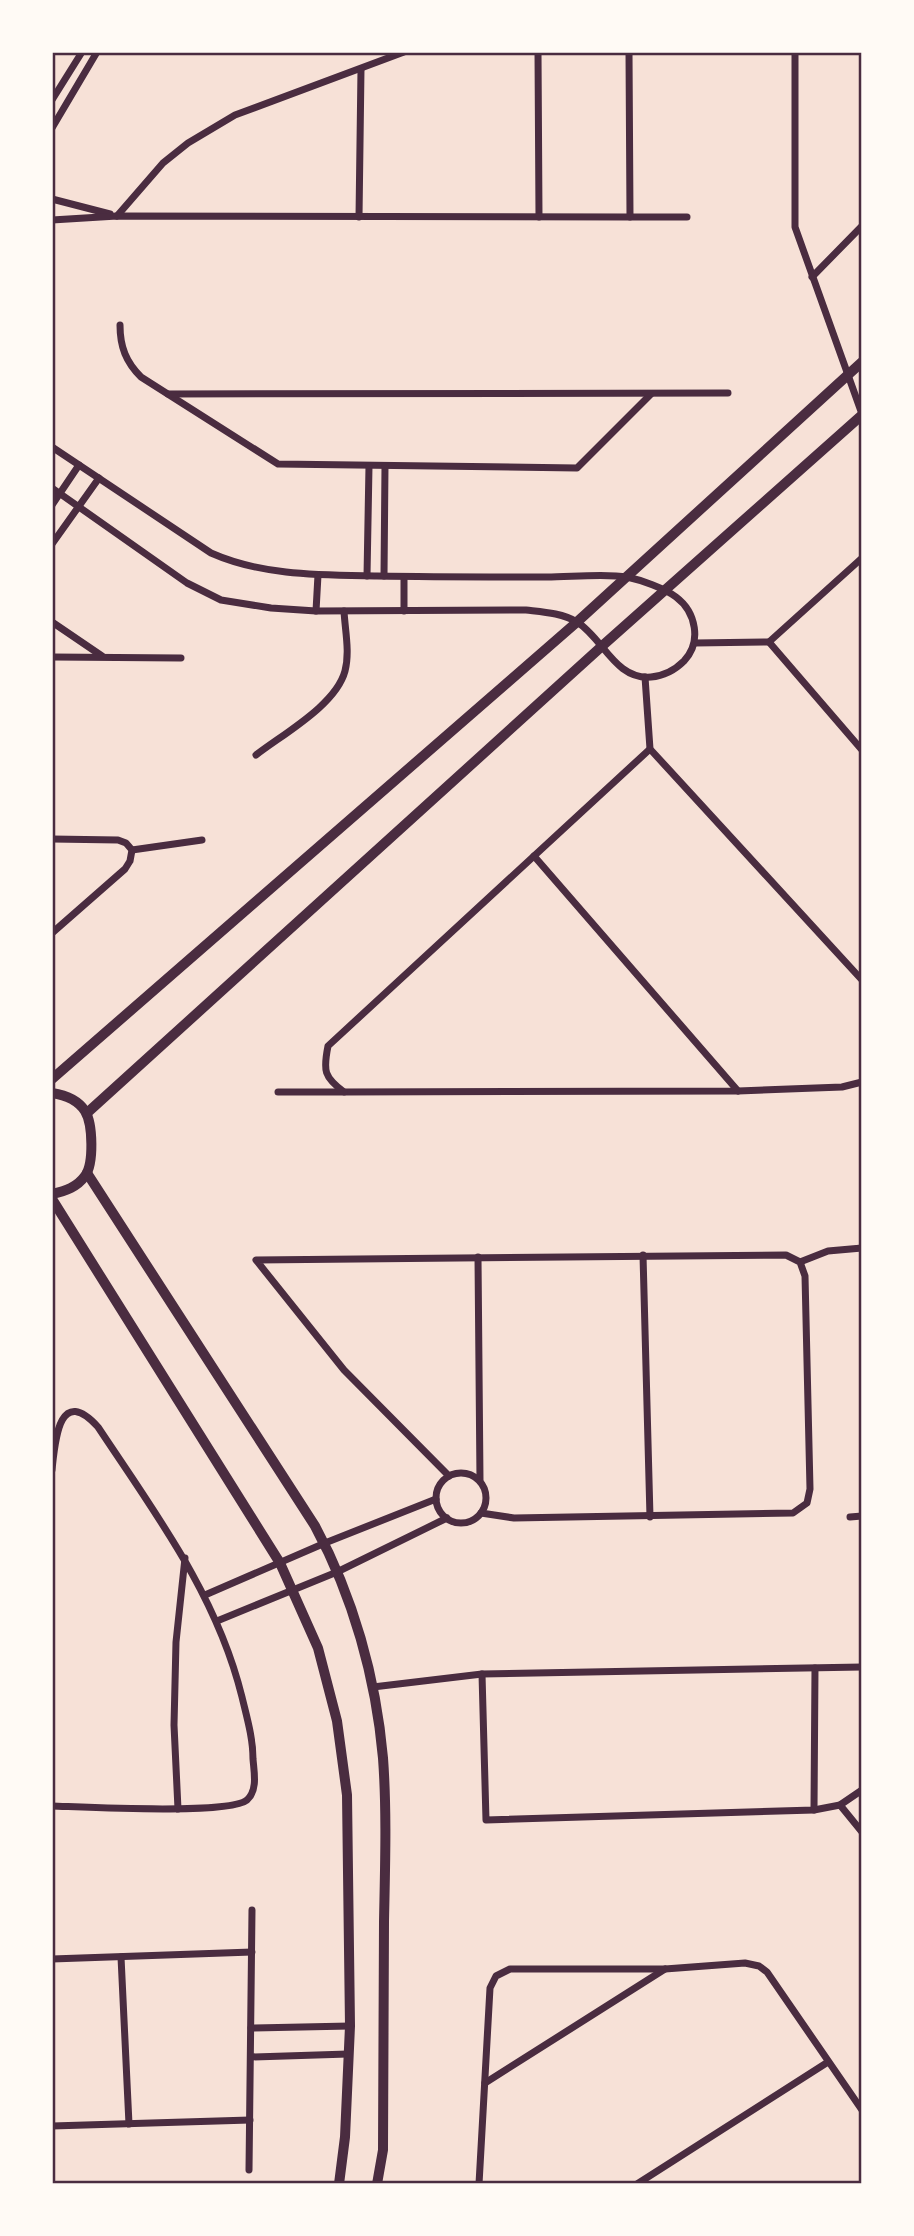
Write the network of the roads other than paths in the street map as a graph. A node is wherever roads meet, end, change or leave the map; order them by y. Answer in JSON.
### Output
{"nodes":[{"id":1,"x":82,"y":52,"type":"edge"},
{"id":2,"x":97,"y":52,"type":"edge"},
{"id":3,"x":404,"y":52,"type":"edge"},
{"id":4,"x":538,"y":52,"type":"edge"},
{"id":5,"x":629,"y":52,"type":"edge"},
{"id":6,"x":795,"y":52,"type":"edge"},
{"id":7,"x":361,"y":69,"type":"junction"},
{"id":8,"x":65,"y":79,"type":"junction"},
{"id":9,"x":78,"y":86,"type":"junction"},
{"id":10,"x":52,"y":100,"type":"edge"},
{"id":11,"x":52,"y":128,"type":"edge"},
{"id":12,"x":52,"y":199,"type":"edge"},
{"id":13,"x":117,"y":216,"type":"junction"},
{"id":14,"x":359,"y":216,"type":"junction"},
{"id":15,"x":539,"y":217,"type":"junction"},
{"id":16,"x":630,"y":217,"type":"junction"},
{"id":17,"x":687,"y":217,"type":"dead end"},
{"id":18,"x":52,"y":220,"type":"edge"},
{"id":19,"x":862,"y":226,"type":"edge"},
{"id":20,"x":812,"y":276,"type":"junction"},
{"id":21,"x":120,"y":325,"type":"dead end"},
{"id":22,"x":862,"y":362,"type":"edge"},
{"id":23,"x":847,"y":374,"type":"junction"},
{"id":24,"x":728,"y":393,"type":"dead end"},
{"id":25,"x":168,"y":394,"type":"junction"},
{"id":26,"x":651,"y":394,"type":"junction"},
{"id":27,"x":862,"y":415,"type":"edge"},
{"id":28,"x":52,"y":447,"type":"edge"},
{"id":29,"x":79,"y":465,"type":"junction"},
{"id":30,"x":369,"y":466,"type":"junction"},
{"id":31,"x":384,"y":466,"type":"junction"},
{"id":32,"x":99,"y":478,"type":"junction"},
{"id":33,"x":52,"y":488,"type":"edge"},
{"id":34,"x":60,"y":493,"type":"junction"},
{"id":35,"x":52,"y":505,"type":"edge"},
{"id":36,"x":79,"y":507,"type":"junction"},
{"id":37,"x":52,"y":544,"type":"edge"},
{"id":38,"x":862,"y":558,"type":"edge"},
{"id":39,"x":318,"y":575,"type":"junction"},
{"id":40,"x":367,"y":576,"type":"junction"},
{"id":41,"x":384,"y":576,"type":"junction"},
{"id":42,"x":404,"y":577,"type":"junction"},
{"id":43,"x":626,"y":577,"type":"junction"},
{"id":44,"x":664,"y":590,"type":"junction"},
{"id":45,"x":316,"y":611,"type":"junction"},
{"id":46,"x":344,"y":611,"type":"junction"},
{"id":47,"x":404,"y":611,"type":"junction"},
{"id":48,"x":52,"y":622,"type":"edge"},
{"id":49,"x":577,"y":622,"type":"junction"},
{"id":50,"x":769,"y":642,"type":"junction"},
{"id":51,"x":695,"y":643,"type":"junction"},
{"id":52,"x":601,"y":647,"type":"junction"},
{"id":53,"x":52,"y":657,"type":"edge"},
{"id":54,"x":102,"y":657,"type":"junction"},
{"id":55,"x":181,"y":658,"type":"dead end"},
{"id":56,"x":645,"y":677,"type":"junction"},
{"id":57,"x":650,"y":749,"type":"junction"},
{"id":58,"x":862,"y":750,"type":"edge"},
{"id":59,"x":256,"y":755,"type":"dead end"},
{"id":60,"x":52,"y":839,"type":"edge"},
{"id":61,"x":202,"y":839,"type":"dead end"},
{"id":62,"x":132,"y":850,"type":"junction"},
{"id":63,"x":534,"y":856,"type":"junction"},
{"id":64,"x":52,"y":933,"type":"edge"},
{"id":65,"x":862,"y":980,"type":"edge"},
{"id":66,"x":52,"y":1079,"type":"edge"},
{"id":67,"x":862,"y":1082,"type":"edge"},
{"id":68,"x":738,"y":1091,"type":"junction"},
{"id":69,"x":278,"y":1092,"type":"dead end"},
{"id":70,"x":344,"y":1092,"type":"junction"},
{"id":71,"x":52,"y":1093,"type":"edge"},
{"id":72,"x":87,"y":1113,"type":"junction"},
{"id":73,"x":87,"y":1173,"type":"junction"},
{"id":74,"x":52,"y":1197,"type":"edge"},
{"id":75,"x":862,"y":1248,"type":"edge"},
{"id":76,"x":643,"y":1255,"type":"junction"},
{"id":77,"x":478,"y":1257,"type":"junction"},
{"id":78,"x":800,"y":1262,"type":"junction"},
{"id":79,"x":52,"y":1470,"type":"edge"},
{"id":80,"x":449,"y":1476,"type":"junction"},
{"id":81,"x":480,"y":1480,"type":"junction"},
{"id":82,"x":436,"y":1499,"type":"junction"},
{"id":83,"x":481,"y":1513,"type":"junction"},
{"id":84,"x":862,"y":1516,"type":"edge"},
{"id":85,"x":650,"y":1517,"type":"junction"},
{"id":86,"x":850,"y":1517,"type":"dead end"},
{"id":87,"x":447,"y":1518,"type":"junction"},
{"id":88,"x":325,"y":1543,"type":"junction"},
{"id":89,"x":185,"y":1558,"type":"junction"},
{"id":90,"x":280,"y":1563,"type":"junction"},
{"id":91,"x":338,"y":1572,"type":"junction"},
{"id":92,"x":293,"y":1590,"type":"junction"},
{"id":93,"x":205,"y":1595,"type":"junction"},
{"id":94,"x":217,"y":1621,"type":"junction"},
{"id":95,"x":862,"y":1667,"type":"edge"},
{"id":96,"x":815,"y":1668,"type":"junction"},
{"id":97,"x":482,"y":1674,"type":"junction"},
{"id":98,"x":373,"y":1688,"type":"junction"},
{"id":99,"x":862,"y":1790,"type":"edge"},
{"id":100,"x":840,"y":1805,"type":"junction"},
{"id":101,"x":52,"y":1806,"type":"edge"},
{"id":102,"x":178,"y":1809,"type":"junction"},
{"id":103,"x":814,"y":1810,"type":"junction"},
{"id":104,"x":862,"y":1832,"type":"edge"},
{"id":105,"x":253,"y":1910,"type":"dead end"},
{"id":106,"x":252,"y":1952,"type":"junction"},
{"id":107,"x":121,"y":1957,"type":"junction"},
{"id":108,"x":52,"y":1959,"type":"edge"},
{"id":109,"x":665,"y":1969,"type":"junction"},
{"id":110,"x":350,"y":2026,"type":"junction"},
{"id":111,"x":251,"y":2028,"type":"junction"},
{"id":112,"x":348,"y":2054,"type":"junction"},
{"id":113,"x":251,"y":2057,"type":"junction"},
{"id":114,"x":828,"y":2062,"type":"junction"},
{"id":115,"x":485,"y":2082,"type":"junction"},
{"id":116,"x":862,"y":2110,"type":"edge"},
{"id":117,"x":250,"y":2120,"type":"junction"},
{"id":118,"x":129,"y":2124,"type":"junction"},
{"id":119,"x":52,"y":2126,"type":"edge"},
{"id":120,"x":249,"y":2170,"type":"dead end"},
{"id":121,"x":339,"y":2183,"type":"edge"},
{"id":122,"x":377,"y":2183,"type":"edge"},
{"id":123,"x":479,"y":2183,"type":"edge"},
{"id":124,"x":638,"y":2183,"type":"edge"}],
"edges":[{"from":1,"to":8,"type":"street"},
{"from":2,"to":9,"type":"street"},
{"from":3,"to":7,"type":"street"},
{"from":4,"to":15,"type":"street"},
{"from":5,"to":16,"type":"street"},
{"from":6,"to":20,"type":"street"},
{"from":7,"to":13,"type":"street"},
{"from":7,"to":14,"type":"street"},
{"from":8,"to":9,"type":"street"},
{"from":8,"to":10,"type":"street"},
{"from":9,"to":11,"type":"street"},
{"from":12,"to":13,"type":"street"},
{"from":13,"to":14,"type":"street"},
{"from":13,"to":18,"type":"street"},
{"from":14,"to":15,"type":"street"},
{"from":15,"to":16,"type":"street"},
{"from":16,"to":17,"type":"street"},
{"from":19,"to":20,"type":"street"},
{"from":20,"to":23,"type":"street"},
{"from":21,"to":25,"type":"street"},
{"from":22,"to":23,"type":"street"},
{"from":23,"to":27,"type":"street"},
{"from":23,"to":43,"type":"street"},
{"from":24,"to":26,"type":"street"},
{"from":25,"to":26,"type":"street"},
{"from":25,"to":30,"type":"street"},
{"from":26,"to":31,"type":"street"},
{"from":27,"to":44,"type":"street"},
{"from":28,"to":29,"type":"street"},
{"from":29,"to":32,"type":"street"},
{"from":29,"to":34,"type":"street"},
{"from":30,"to":31,"type":"street"},
{"from":30,"to":40,"type":"street"},
{"from":31,"to":41,"type":"street"},
{"from":32,"to":36,"type":"street"},
{"from":32,"to":39,"type":"street"},
{"from":33,"to":34,"type":"street"},
{"from":34,"to":35,"type":"street"},
{"from":34,"to":36,"type":"street"},
{"from":36,"to":37,"type":"street"},
{"from":36,"to":45,"type":"street"},
{"from":38,"to":50,"type":"street"},
{"from":39,"to":40,"type":"street"},
{"from":39,"to":45,"type":"street"},
{"from":40,"to":41,"type":"street"},
{"from":41,"to":42,"type":"street"},
{"from":42,"to":43,"type":"street"},
{"from":42,"to":47,"type":"street"},
{"from":43,"to":44,"type":"street"},
{"from":43,"to":49,"type":"street"},
{"from":44,"to":51,"type":"street"},
{"from":44,"to":52,"type":"street"},
{"from":45,"to":46,"type":"street"},
{"from":46,"to":47,"type":"street"},
{"from":46,"to":59,"type":"street"},
{"from":47,"to":49,"type":"street"},
{"from":48,"to":54,"type":"street"},
{"from":49,"to":52,"type":"street"},
{"from":49,"to":66,"type":"street"},
{"from":50,"to":51,"type":"street"},
{"from":50,"to":58,"type":"street"},
{"from":51,"to":56,"type":"street"},
{"from":52,"to":56,"type":"street"},
{"from":52,"to":72,"type":"street"},
{"from":53,"to":54,"type":"street"},
{"from":54,"to":55,"type":"street"},
{"from":56,"to":57,"type":"street"},
{"from":57,"to":63,"type":"street"},
{"from":57,"to":65,"type":"street"},
{"from":60,"to":62,"type":"street"},
{"from":61,"to":62,"type":"street"},
{"from":62,"to":64,"type":"street"},
{"from":63,"to":68,"type":"street"},
{"from":63,"to":70,"type":"street"},
{"from":67,"to":68,"type":"street"},
{"from":68,"to":70,"type":"street"},
{"from":69,"to":70,"type":"street"},
{"from":71,"to":72,"type":"street"},
{"from":72,"to":73,"type":"street"},
{"from":73,"to":74,"type":"street"},
{"from":73,"to":88,"type":"street"},
{"from":74,"to":90,"type":"street"},
{"from":75,"to":78,"type":"street"},
{"from":76,"to":77,"type":"street"},
{"from":76,"to":78,"type":"street"},
{"from":76,"to":85,"type":"street"},
{"from":77,"to":80,"type":"street"},
{"from":77,"to":81,"type":"street"},
{"from":78,"to":85,"type":"street"},
{"from":79,"to":89,"type":"street"},
{"from":80,"to":81,"type":"street"},
{"from":80,"to":82,"type":"street"},
{"from":81,"to":83,"type":"street"},
{"from":82,"to":87,"type":"street"},
{"from":82,"to":88,"type":"street"},
{"from":83,"to":85,"type":"street"},
{"from":83,"to":87,"type":"street"},
{"from":84,"to":86,"type":"street"},
{"from":87,"to":91,"type":"street"},
{"from":88,"to":90,"type":"street"},
{"from":88,"to":91,"type":"street"},
{"from":89,"to":93,"type":"street"},
{"from":89,"to":102,"type":"street"},
{"from":90,"to":92,"type":"street"},
{"from":90,"to":93,"type":"street"},
{"from":91,"to":92,"type":"street"},
{"from":91,"to":98,"type":"street"},
{"from":92,"to":94,"type":"street"},
{"from":92,"to":110,"type":"street"},
{"from":93,"to":94,"type":"street"},
{"from":94,"to":102,"type":"street"},
{"from":95,"to":96,"type":"street"},
{"from":96,"to":97,"type":"street"},
{"from":96,"to":103,"type":"street"},
{"from":97,"to":98,"type":"street"},
{"from":97,"to":103,"type":"street"},
{"from":98,"to":122,"type":"street"},
{"from":99,"to":100,"type":"street"},
{"from":100,"to":103,"type":"street"},
{"from":100,"to":104,"type":"street"},
{"from":101,"to":102,"type":"street"},
{"from":105,"to":106,"type":"street"},
{"from":106,"to":107,"type":"street"},
{"from":106,"to":111,"type":"street"},
{"from":107,"to":108,"type":"street"},
{"from":107,"to":118,"type":"street"},
{"from":109,"to":114,"type":"street"},
{"from":109,"to":115,"type":"street"},
{"from":109,"to":115,"type":"street"},
{"from":110,"to":111,"type":"street"},
{"from":110,"to":112,"type":"street"},
{"from":111,"to":113,"type":"street"},
{"from":112,"to":113,"type":"street"},
{"from":112,"to":121,"type":"street"},
{"from":113,"to":117,"type":"street"},
{"from":114,"to":116,"type":"street"},
{"from":114,"to":124,"type":"street"},
{"from":115,"to":123,"type":"street"},
{"from":117,"to":118,"type":"street"},
{"from":117,"to":120,"type":"street"},
{"from":118,"to":119,"type":"street"}]}
